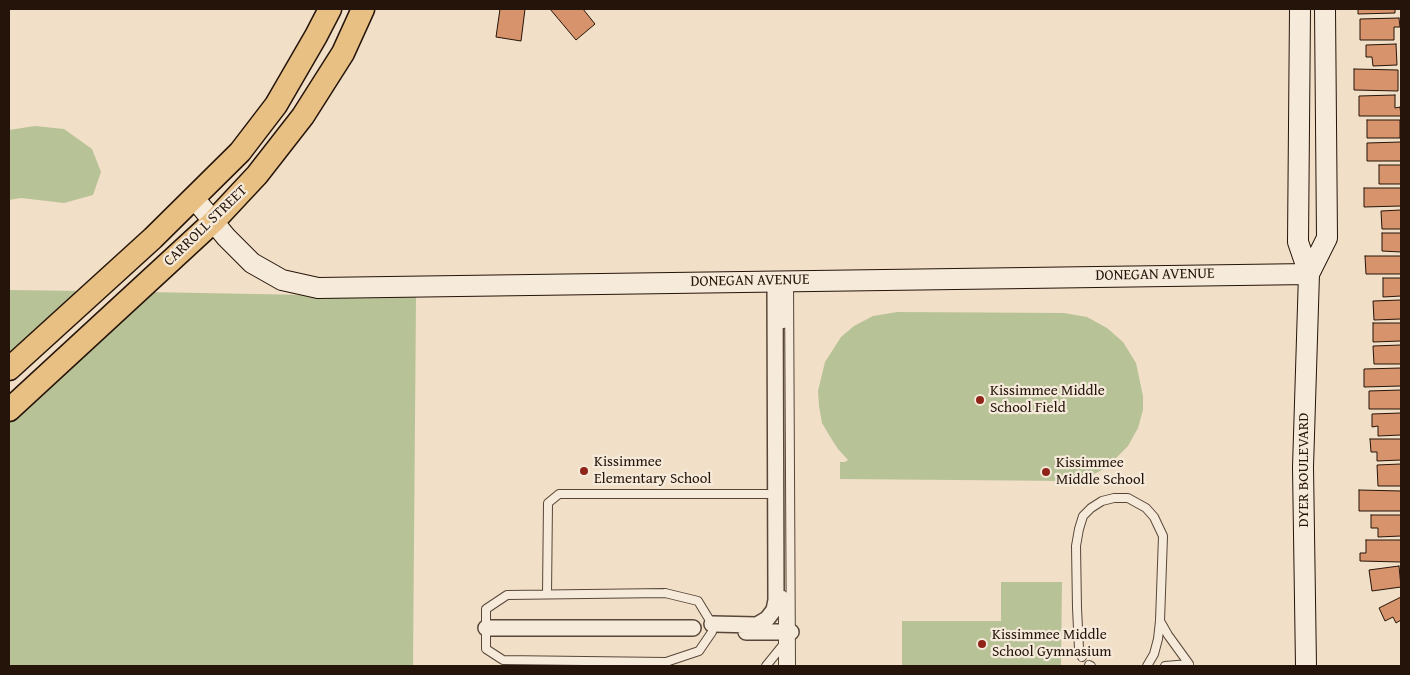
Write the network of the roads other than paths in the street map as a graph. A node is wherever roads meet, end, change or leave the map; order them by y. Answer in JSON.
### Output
{"nodes":[{"id":1,"x":330,"y":9,"type":"edge"},
{"id":2,"x":363,"y":9,"type":"edge"},
{"id":3,"x":1300,"y":9,"type":"edge"},
{"id":4,"x":1325,"y":9,"type":"edge"},
{"id":5,"x":194,"y":198,"type":"junction"},
{"id":6,"x":214,"y":221,"type":"junction"},
{"id":7,"x":1309,"y":274,"type":"junction"},
{"id":8,"x":782,"y":281,"type":"junction"},
{"id":9,"x":9,"y":369,"type":"edge"},
{"id":10,"x":9,"y":410,"type":"edge"},
{"id":11,"x":783,"y":494,"type":"junction"},
{"id":12,"x":547,"y":594,"type":"junction"},
{"id":13,"x":1160,"y":621,"type":"junction"},
{"id":14,"x":486,"y":628,"type":"junction"},
{"id":15,"x":694,"y":628,"type":"dead end"},
{"id":16,"x":712,"y":628,"type":"junction"},
{"id":17,"x":786,"y":636,"type":"junction"},
{"id":18,"x":1082,"y":657,"type":"dead end"},
{"id":19,"x":1190,"y":665,"type":"edge"},
{"id":20,"x":766,"y":666,"type":"edge"},
{"id":21,"x":783,"y":666,"type":"edge"},
{"id":22,"x":791,"y":666,"type":"edge"},
{"id":23,"x":1147,"y":666,"type":"edge"},
{"id":24,"x":1165,"y":666,"type":"edge"},
{"id":25,"x":1306,"y":666,"type":"edge"}],
"edges":[{"from":1,"to":5,"type":"main road"},
{"from":2,"to":6,"type":"main road","name":"CARROLL STREET"},
{"from":3,"to":7,"type":"street","name":"DYER BOULEVARD"},
{"from":4,"to":7,"type":"street","name":"DYER BOULEVARD"},
{"from":5,"to":6,"type":"street","name":"DONEGAN AVENUE"},
{"from":5,"to":9,"type":"main road"},
{"from":6,"to":8,"type":"street","name":"DONEGAN AVENUE"},
{"from":6,"to":10,"type":"main road","name":"CARROLL STREET"},
{"from":7,"to":8,"type":"street","name":"DONEGAN AVENUE"},
{"from":7,"to":25,"type":"street","name":"DYER BOULEVARD"},
{"from":8,"to":11,"type":"street"},
{"from":11,"to":12,"type":"lane"},
{"from":11,"to":16,"type":"street"},
{"from":11,"to":17,"type":"lane"},
{"from":12,"to":14,"type":"lane"},
{"from":12,"to":16,"type":"lane"},
{"from":13,"to":18,"type":"lane"},
{"from":13,"to":19,"type":"lane"},
{"from":13,"to":23,"type":"lane"},
{"from":14,"to":15,"type":"street"},
{"from":14,"to":16,"type":"lane"},
{"from":16,"to":17,"type":"street"},
{"from":17,"to":20,"type":"lane"},
{"from":17,"to":21,"type":"lane"},
{"from":17,"to":22,"type":"lane"},
{"from":19,"to":24,"type":"lane"}]}
